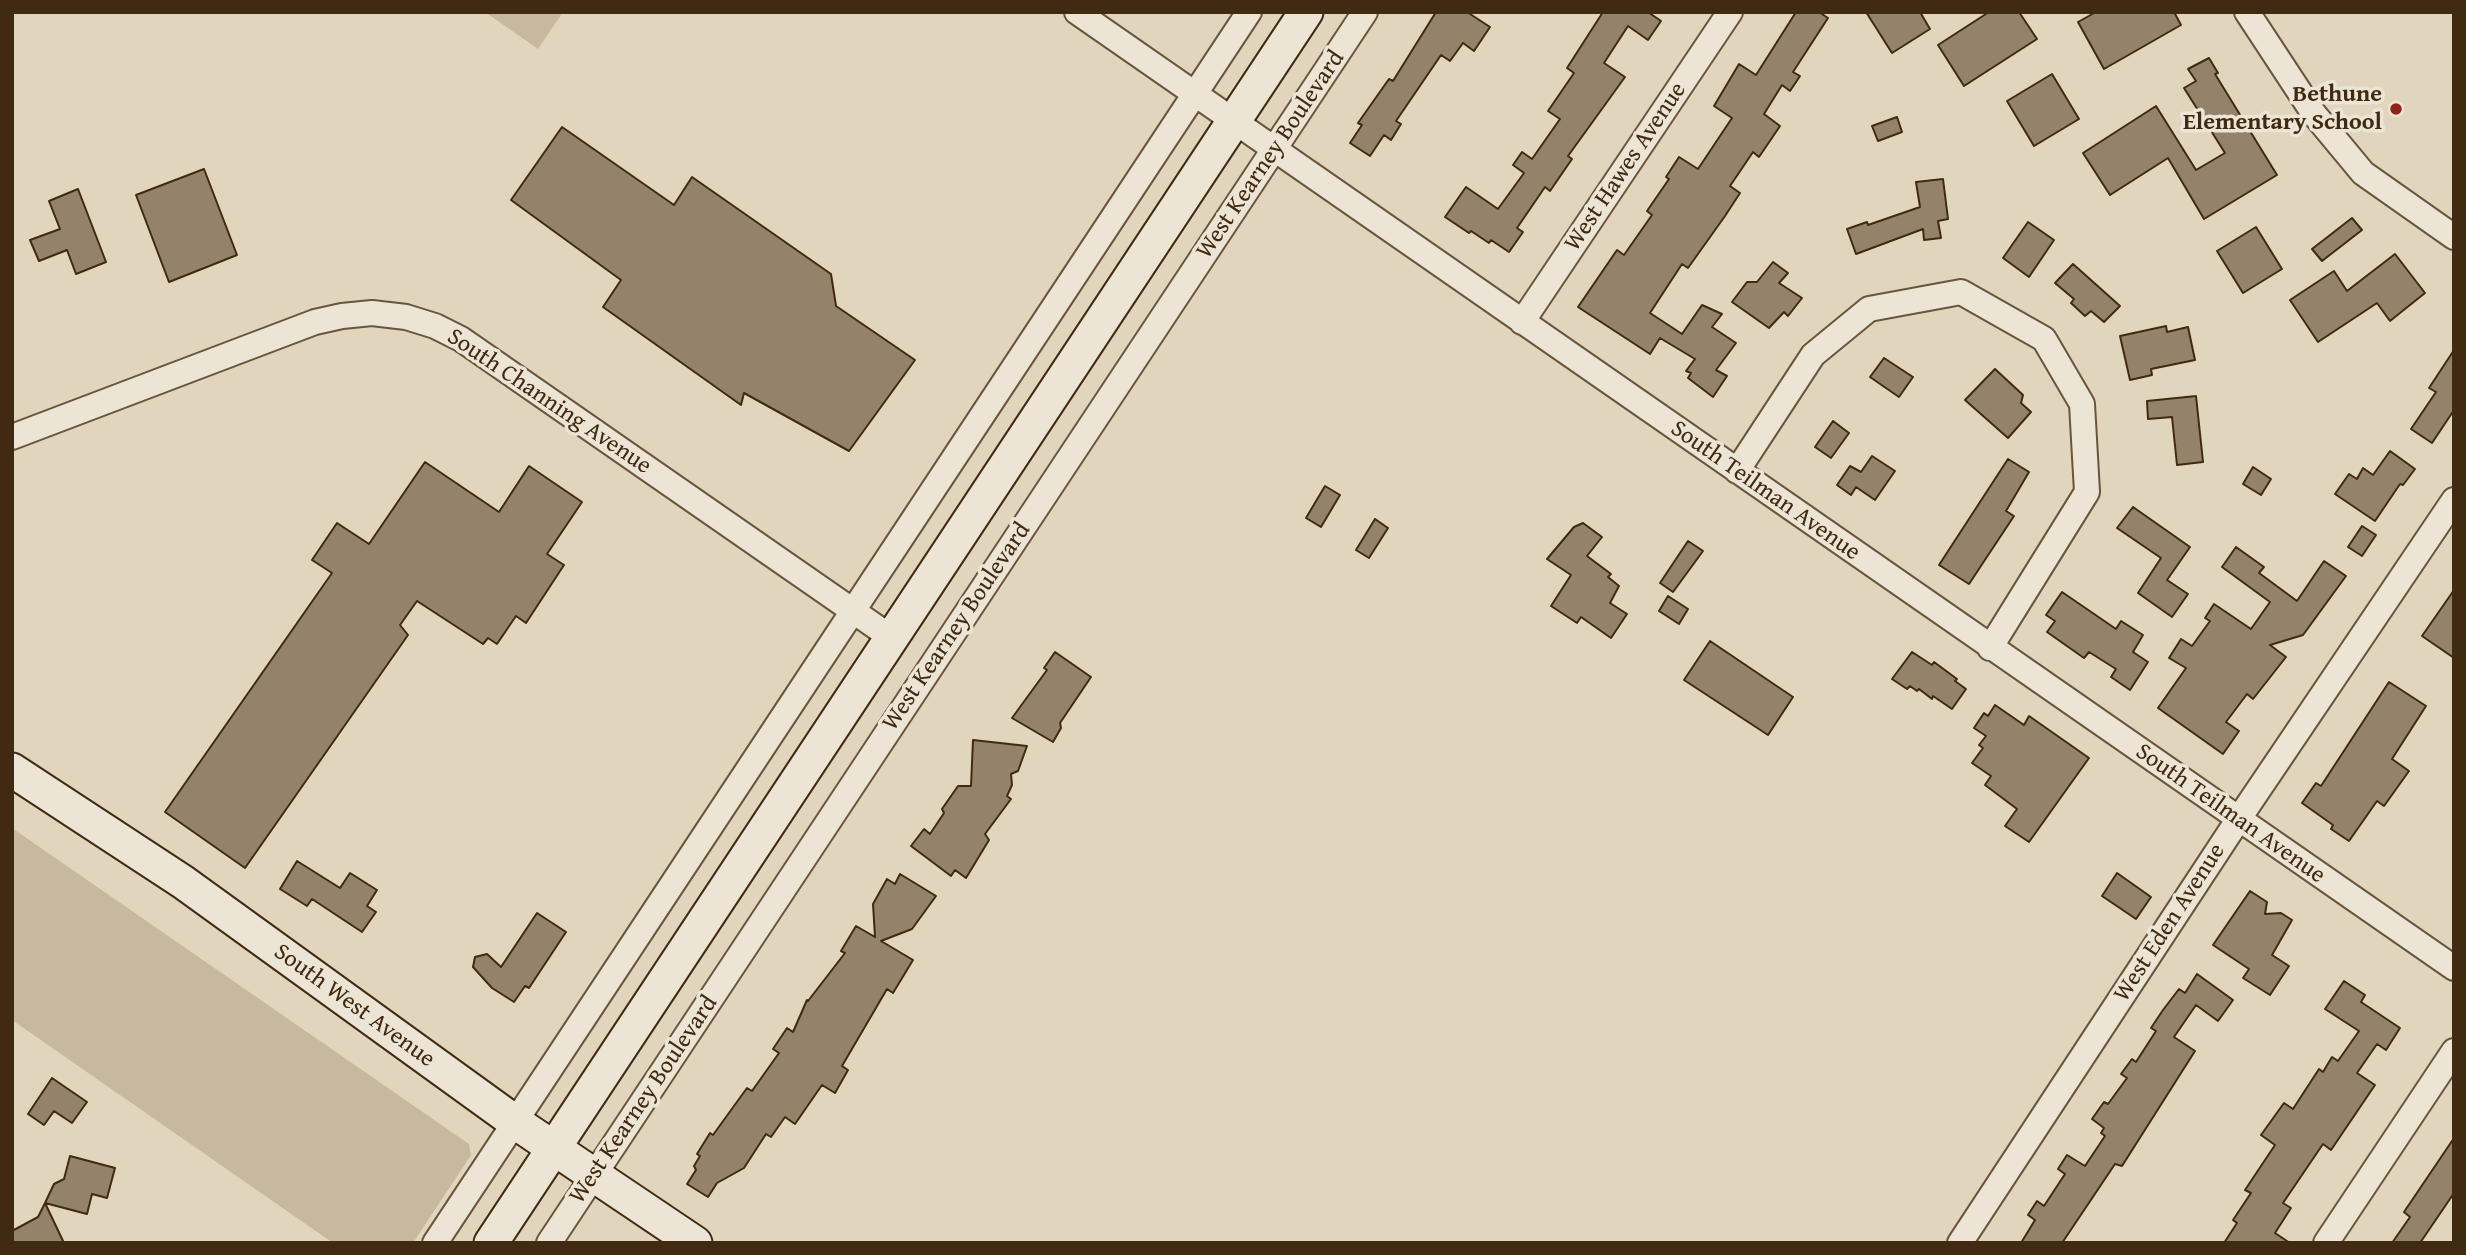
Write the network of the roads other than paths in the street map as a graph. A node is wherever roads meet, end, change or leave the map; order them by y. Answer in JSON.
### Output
{"nodes":[{"id":1,"x":1077,"y":12,"type":"edge"},
{"id":2,"x":1249,"y":12,"type":"edge"},
{"id":3,"x":1306,"y":12,"type":"edge"},
{"id":4,"x":1365,"y":12,"type":"edge"},
{"id":5,"x":1730,"y":12,"type":"edge"},
{"id":6,"x":2247,"y":12,"type":"edge"},
{"id":7,"x":1195,"y":94,"type":"junction"},
{"id":8,"x":1234,"y":122,"type":"junction"},
{"id":9,"x":1274,"y":150,"type":"junction"},
{"id":10,"x":2454,"y":237,"type":"edge"},
{"id":11,"x":1522,"y":322,"type":"junction"},
{"id":12,"x":12,"y":437,"type":"edge"},
{"id":13,"x":1737,"y":471,"type":"junction"},
{"id":14,"x":2454,"y":500,"type":"edge"},
{"id":15,"x":853,"y":611,"type":"junction"},
{"id":16,"x":892,"y":638,"type":"junction"},
{"id":17,"x":1990,"y":648,"type":"junction"},
{"id":18,"x":12,"y":770,"type":"edge"},
{"id":19,"x":2238,"y":820,"type":"junction"},
{"id":20,"x":2454,"y":968,"type":"edge"},
{"id":21,"x":2454,"y":1051,"type":"edge"},
{"id":22,"x":514,"y":1122,"type":"junction"},
{"id":23,"x":554,"y":1147,"type":"junction"},
{"id":24,"x":595,"y":1174,"type":"junction"},
{"id":25,"x":435,"y":1243,"type":"edge"},
{"id":26,"x":491,"y":1243,"type":"edge"},
{"id":27,"x":549,"y":1243,"type":"edge"},
{"id":28,"x":695,"y":1243,"type":"edge"},
{"id":29,"x":1960,"y":1243,"type":"edge"},
{"id":30,"x":2326,"y":1243,"type":"edge"}],
"edges":[{"from":1,"to":7,"type":"street","name":"South Teilman Avenue"},
{"from":2,"to":7,"type":"street"},
{"from":3,"to":8,"type":"main road","name":"West Kearney Boulevard"},
{"from":4,"to":9,"type":"street","name":"West Kearney Boulevard"},
{"from":5,"to":11,"type":"street","name":"West Hawes Avenue"},
{"from":6,"to":10,"type":"street"},
{"from":7,"to":8,"type":"street","name":"South Teilman Avenue"},
{"from":7,"to":15,"type":"street"},
{"from":8,"to":9,"type":"street","name":"South Teilman Avenue"},
{"from":8,"to":16,"type":"main road","name":"West Kearney Boulevard"},
{"from":9,"to":11,"type":"street","name":"South Teilman Avenue"},
{"from":9,"to":24,"type":"street","name":"West Kearney Boulevard"},
{"from":11,"to":13,"type":"street","name":"South Teilman Avenue"},
{"from":12,"to":15,"type":"street","name":"South Channing Avenue"},
{"from":13,"to":17,"type":"street","name":"South Teilman Avenue"},
{"from":13,"to":17,"type":"street"},
{"from":14,"to":19,"type":"street","name":"West Eden Avenue"},
{"from":15,"to":16,"type":"street","name":"South Channing Avenue"},
{"from":15,"to":22,"type":"street"},
{"from":16,"to":23,"type":"main road","name":"West Kearney Boulevard"},
{"from":17,"to":19,"type":"street","name":"South Teilman Avenue"},
{"from":18,"to":22,"type":"main road","name":"South West Avenue"},
{"from":19,"to":20,"type":"street","name":"South Teilman Avenue"},
{"from":19,"to":29,"type":"street","name":"West Eden Avenue"},
{"from":21,"to":30,"type":"street"},
{"from":22,"to":23,"type":"main road","name":"South West Avenue"},
{"from":22,"to":25,"type":"street"},
{"from":23,"to":24,"type":"main road","name":"South West Avenue"},
{"from":23,"to":26,"type":"main road","name":"West Kearney Boulevard"},
{"from":24,"to":27,"type":"street","name":"West Kearney Boulevard"},
{"from":24,"to":28,"type":"main road","name":"South West Avenue"}]}
